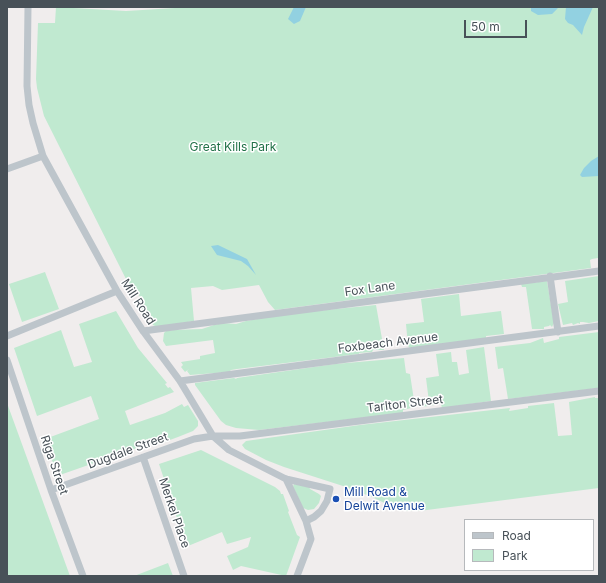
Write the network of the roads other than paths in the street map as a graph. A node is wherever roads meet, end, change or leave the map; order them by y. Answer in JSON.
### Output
{"nodes":[{"id":1,"x":28,"y":7,"type":"edge"},
{"id":2,"x":43,"y":156,"type":"junction"},
{"id":3,"x":7,"y":169,"type":"edge"},
{"id":4,"x":599,"y":271,"type":"edge"},
{"id":5,"x":550,"y":276,"type":"junction"},
{"id":6,"x":117,"y":291,"type":"junction"},
{"id":7,"x":599,"y":326,"type":"edge"},
{"id":8,"x":143,"y":331,"type":"junction"},
{"id":9,"x":558,"y":332,"type":"junction"},
{"id":10,"x":7,"y":336,"type":"edge"},
{"id":11,"x":7,"y":360,"type":"edge"},
{"id":12,"x":180,"y":381,"type":"junction"},
{"id":13,"x":599,"y":391,"type":"edge"},
{"id":14,"x":213,"y":436,"type":"junction"},
{"id":15,"x":143,"y":457,"type":"junction"},
{"id":16,"x":286,"y":479,"type":"junction"},
{"id":17,"x":51,"y":490,"type":"junction"},
{"id":18,"x":306,"y":521,"type":"junction"},
{"id":19,"x":83,"y":576,"type":"edge"},
{"id":20,"x":184,"y":576,"type":"edge"},
{"id":21,"x":297,"y":576,"type":"edge"}],
"edges":[{"from":1,"to":2,"type":"street","name":"Mill Road"},
{"from":2,"to":3,"type":"street"},
{"from":2,"to":6,"type":"street","name":"Mill Road"},
{"from":4,"to":5,"type":"street","name":"Fox Lane"},
{"from":5,"to":8,"type":"street","name":"Fox Lane"},
{"from":5,"to":9,"type":"street"},
{"from":6,"to":8,"type":"street","name":"Mill Road"},
{"from":6,"to":10,"type":"street"},
{"from":7,"to":9,"type":"street","name":"Foxbeach Avenue"},
{"from":8,"to":12,"type":"street","name":"Mill Road"},
{"from":9,"to":12,"type":"street","name":"Foxbeach Avenue"},
{"from":11,"to":17,"type":"street","name":"Riga Street"},
{"from":12,"to":14,"type":"street","name":"Mill Road"},
{"from":13,"to":14,"type":"street","name":"Tarlton Street"},
{"from":14,"to":15,"type":"street","name":"Dugdale Street"},
{"from":14,"to":16,"type":"street","name":"Mill Road"},
{"from":15,"to":17,"type":"street","name":"Dugdale Street"},
{"from":15,"to":20,"type":"street","name":"Merkel Place"},
{"from":16,"to":18,"type":"street"},
{"from":16,"to":18,"type":"street","name":"Mill Road"},
{"from":17,"to":19,"type":"street","name":"Riga Street"},
{"from":18,"to":21,"type":"street"}]}
